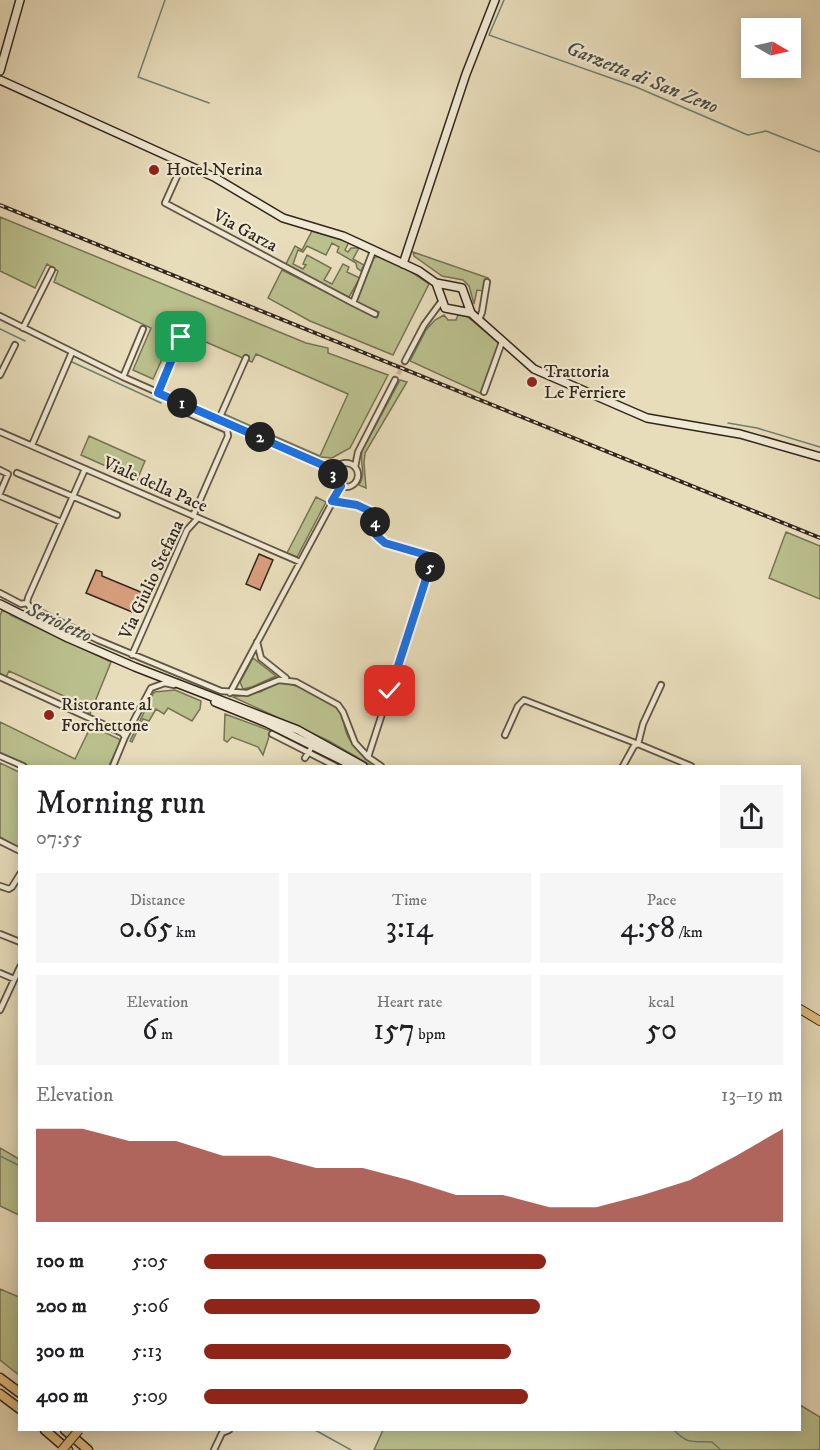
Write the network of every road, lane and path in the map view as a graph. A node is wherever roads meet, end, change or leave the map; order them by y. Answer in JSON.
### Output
{"nodes":[{"id":1,"x":20,"y":0,"type":"edge"},
{"id":2,"x":495,"y":0,"type":"edge"},
{"id":3,"x":5,"y":46,"type":"junction"},
{"id":4,"x":0,"y":54,"type":"edge"},
{"id":5,"x":0,"y":71,"type":"edge"},
{"id":6,"x":0,"y":79,"type":"edge"},
{"id":7,"x":183,"y":163,"type":"junction"},
{"id":8,"x":373,"y":251,"type":"junction"},
{"id":9,"x":403,"y":264,"type":"junction"},
{"id":10,"x":52,"y":270,"type":"dead end"},
{"id":11,"x":487,"y":282,"type":"dead end"},
{"id":12,"x":436,"y":284,"type":"junction"},
{"id":13,"x":450,"y":286,"type":"junction"},
{"id":14,"x":441,"y":298,"type":"junction"},
{"id":15,"x":466,"y":299,"type":"junction"},
{"id":16,"x":352,"y":303,"type":"junction"},
{"id":17,"x":448,"y":310,"type":"junction"},
{"id":18,"x":459,"y":310,"type":"junction"},
{"id":19,"x":471,"y":313,"type":"junction"},
{"id":20,"x":375,"y":314,"type":"dead end"},
{"id":21,"x":434,"y":314,"type":"junction"},
{"id":22,"x":0,"y":316,"type":"edge"},
{"id":23,"x":478,"y":320,"type":"junction"},
{"id":24,"x":23,"y":328,"type":"junction"},
{"id":25,"x":143,"y":329,"type":"dead end"},
{"id":26,"x":181,"y":337,"type":"dead end"},
{"id":27,"x":502,"y":342,"type":"junction"},
{"id":28,"x":15,"y":345,"type":"dead end"},
{"id":29,"x":72,"y":352,"type":"junction"},
{"id":30,"x":246,"y":358,"type":"dead end"},
{"id":31,"x":405,"y":361,"type":"tunnel mouth"},
{"id":32,"x":0,"y":375,"type":"edge"},
{"id":33,"x":123,"y":377,"type":"junction"},
{"id":34,"x":395,"y":380,"type":"tunnel mouth"},
{"id":35,"x":484,"y":392,"type":"dead end"},
{"id":36,"x":158,"y":393,"type":"junction"},
{"id":37,"x":174,"y":406,"type":"dead end"},
{"id":38,"x":219,"y":419,"type":"junction"},
{"id":39,"x":0,"y":432,"type":"edge"},
{"id":40,"x":32,"y":446,"type":"junction"},
{"id":41,"x":358,"y":452,"type":"junction"},
{"id":42,"x":820,"y":457,"type":"edge"},
{"id":43,"x":347,"y":463,"type":"junction"},
{"id":44,"x":355,"y":468,"type":"junction"},
{"id":45,"x":85,"y":469,"type":"junction"},
{"id":46,"x":0,"y":470,"type":"edge"},
{"id":47,"x":334,"y":470,"type":"junction"},
{"id":48,"x":17,"y":473,"type":"dead end"},
{"id":49,"x":341,"y":486,"type":"junction"},
{"id":50,"x":0,"y":494,"type":"edge"},
{"id":51,"x":72,"y":496,"type":"junction"},
{"id":52,"x":332,"y":501,"type":"junction"},
{"id":53,"x":117,"y":515,"type":"dead end"},
{"id":54,"x":196,"y":517,"type":"junction"},
{"id":55,"x":61,"y":522,"type":"junction"},
{"id":56,"x":300,"y":562,"type":"junction"},
{"id":57,"x":0,"y":593,"type":"edge"},
{"id":58,"x":27,"y":603,"type":"junction"},
{"id":59,"x":0,"y":604,"type":"edge"},
{"id":60,"x":258,"y":638,"type":"junction"},
{"id":61,"x":259,"y":654,"type":"junction"},
{"id":62,"x":132,"y":655,"type":"junction"},
{"id":63,"x":249,"y":656,"type":"junction"},
{"id":64,"x":278,"y":674,"type":"junction"},
{"id":65,"x":239,"y":675,"type":"junction"},
{"id":66,"x":0,"y":677,"type":"edge"},
{"id":67,"x":276,"y":680,"type":"junction"},
{"id":68,"x":288,"y":680,"type":"junction"},
{"id":69,"x":180,"y":685,"type":"junction"},
{"id":70,"x":661,"y":685,"type":"dead end"},
{"id":71,"x":230,"y":693,"type":"junction"},
{"id":72,"x":248,"y":693,"type":"junction"},
{"id":73,"x":206,"y":696,"type":"junction"},
{"id":74,"x":272,"y":734,"type":"dead end"},
{"id":75,"x":505,"y":735,"type":"dead end"},
{"id":76,"x":125,"y":737,"type":"junction"},
{"id":77,"x":638,"y":744,"type":"junction"},
{"id":78,"x":327,"y":745,"type":"junction"},
{"id":79,"x":311,"y":748,"type":"junction"},
{"id":80,"x":0,"y":756,"type":"edge"},
{"id":81,"x":368,"y":757,"type":"junction"},
{"id":82,"x":305,"y":758,"type":"dead end"},
{"id":83,"x":325,"y":760,"type":"junction"},
{"id":84,"x":20,"y":765,"type":"edge"},
{"id":85,"x":113,"y":765,"type":"edge"},
{"id":86,"x":322,"y":765,"type":"edge"},
{"id":87,"x":333,"y":765,"type":"edge"},
{"id":88,"x":351,"y":765,"type":"edge"},
{"id":89,"x":361,"y":765,"type":"edge"},
{"id":90,"x":380,"y":765,"type":"edge"},
{"id":91,"x":624,"y":765,"type":"edge"},
{"id":92,"x":689,"y":765,"type":"edge"},
{"id":93,"x":0,"y":841,"type":"edge"},
{"id":94,"x":18,"y":850,"type":"edge"},
{"id":95,"x":18,"y":877,"type":"edge"},
{"id":96,"x":0,"y":886,"type":"edge"},
{"id":97,"x":0,"y":934,"type":"edge"},
{"id":98,"x":18,"y":941,"type":"edge"},
{"id":99,"x":18,"y":972,"type":"edge"},
{"id":100,"x":0,"y":973,"type":"edge"},
{"id":101,"x":14,"y":979,"type":"junction"},
{"id":102,"x":0,"y":1008,"type":"edge"},
{"id":103,"x":801,"y":1010,"type":"edge"},
{"id":104,"x":820,"y":1021,"type":"edge"},
{"id":105,"x":0,"y":1378,"type":"edge"},
{"id":106,"x":18,"y":1392,"type":"edge"},
{"id":107,"x":0,"y":1394,"type":"edge"},
{"id":108,"x":18,"y":1408,"type":"edge"},
{"id":109,"x":46,"y":1431,"type":"edge"},
{"id":110,"x":66,"y":1431,"type":"edge"},
{"id":111,"x":78,"y":1431,"type":"edge"},
{"id":112,"x":227,"y":1431,"type":"edge"},
{"id":113,"x":62,"y":1450,"type":"edge"},
{"id":114,"x":68,"y":1450,"type":"edge"},
{"id":115,"x":88,"y":1450,"type":"edge"},
{"id":116,"x":214,"y":1450,"type":"edge"}],
"edges":[{"from":1,"to":3,"type":"street"},
{"from":2,"to":9,"type":"street"},
{"from":3,"to":4,"type":"street"},
{"from":3,"to":5,"type":"street"},
{"from":6,"to":7,"type":"street"},
{"from":7,"to":8,"type":"street"},
{"from":7,"to":16,"type":"street","name":"Via Garza"},
{"from":8,"to":9,"type":"street"},
{"from":8,"to":16,"type":"street"},
{"from":9,"to":12,"type":"street"},
{"from":10,"to":24,"type":"street"},
{"from":11,"to":23,"type":"street"},
{"from":12,"to":13,"type":"street"},
{"from":12,"to":14,"type":"street"},
{"from":13,"to":14,"type":"street"},
{"from":13,"to":15,"type":"street"},
{"from":14,"to":17,"type":"street"},
{"from":14,"to":21,"type":"street"},
{"from":15,"to":18,"type":"street"},
{"from":15,"to":19,"type":"street"},
{"from":16,"to":20,"type":"street","name":"Via Garza"},
{"from":17,"to":18,"type":"street"},
{"from":17,"to":21,"type":"street"},
{"from":18,"to":19,"type":"street"},
{"from":19,"to":23,"type":"street"},
{"from":21,"to":31,"type":"street"},
{"from":22,"to":24,"type":"street"},
{"from":23,"to":27,"type":"street"},
{"from":24,"to":29,"type":"street"},
{"from":25,"to":33,"type":"street"},
{"from":26,"to":36,"type":"street"},
{"from":27,"to":35,"type":"street"},
{"from":27,"to":42,"type":"street"},
{"from":28,"to":32,"type":"street"},
{"from":29,"to":33,"type":"street"},
{"from":29,"to":40,"type":"street"},
{"from":30,"to":38,"type":"street"},
{"from":33,"to":36,"type":"street"},
{"from":34,"to":41,"type":"street"},
{"from":36,"to":38,"type":"street"},
{"from":37,"to":54,"type":"street","name":"Via Giulio Stefana"},
{"from":38,"to":47,"type":"street"},
{"from":39,"to":40,"type":"street","name":"Viale della Pace"},
{"from":40,"to":45,"type":"street","name":"Viale della Pace"},
{"from":41,"to":43,"type":"street"},
{"from":41,"to":44,"type":"street"},
{"from":43,"to":44,"type":"street"},
{"from":43,"to":47,"type":"street"},
{"from":44,"to":49,"type":"street"},
{"from":45,"to":51,"type":"street"},
{"from":45,"to":54,"type":"street","name":"Viale della Pace"},
{"from":46,"to":50,"type":"street"},
{"from":47,"to":49,"type":"street"},
{"from":48,"to":51,"type":"street"},
{"from":49,"to":52,"type":"street"},
{"from":50,"to":55,"type":"street"},
{"from":51,"to":53,"type":"street"},
{"from":51,"to":55,"type":"street"},
{"from":52,"to":56,"type":"street"},
{"from":52,"to":81,"type":"street"},
{"from":54,"to":56,"type":"street","name":"Viale della Pace"},
{"from":54,"to":62,"type":"street","name":"Via Giulio Stefana"},
{"from":55,"to":58,"type":"street"},
{"from":56,"to":60,"type":"street"},
{"from":57,"to":58,"type":"street"},
{"from":58,"to":62,"type":"street"},
{"from":59,"to":69,"type":"street"},
{"from":60,"to":61,"type":"street"},
{"from":60,"to":63,"type":"street"},
{"from":61,"to":63,"type":"street"},
{"from":61,"to":64,"type":"street"},
{"from":62,"to":71,"type":"street"},
{"from":63,"to":65,"type":"street"},
{"from":64,"to":67,"type":"street"},
{"from":64,"to":68,"type":"street"},
{"from":65,"to":71,"type":"street"},
{"from":65,"to":72,"type":"street"},
{"from":66,"to":76,"type":"street"},
{"from":67,"to":68,"type":"street"},
{"from":67,"to":72,"type":"street"},
{"from":68,"to":81,"type":"street"},
{"from":69,"to":73,"type":"street"},
{"from":69,"to":76,"type":"street"},
{"from":70,"to":77,"type":"street"},
{"from":71,"to":72,"type":"street"},
{"from":73,"to":78,"type":"street"},
{"from":73,"to":79,"type":"street"},
{"from":74,"to":79,"type":"street"},
{"from":75,"to":77,"type":"street"},
{"from":76,"to":85,"type":"street"},
{"from":77,"to":91,"type":"street"},
{"from":77,"to":92,"type":"street"},
{"from":78,"to":79,"type":"street"},
{"from":78,"to":89,"type":"street"},
{"from":79,"to":82,"type":"street"},
{"from":79,"to":83,"type":"street"},
{"from":79,"to":88,"type":"street"},
{"from":80,"to":84,"type":"street"},
{"from":81,"to":90,"type":"street"},
{"from":83,"to":86,"type":"street"},
{"from":83,"to":87,"type":"street"},
{"from":93,"to":94,"type":"street"},
{"from":95,"to":96,"type":"street"},
{"from":97,"to":98,"type":"street"},
{"from":99,"to":101,"type":"street"},
{"from":100,"to":101,"type":"street"},
{"from":101,"to":102,"type":"street"},
{"from":103,"to":104,"type":"main road"},
{"from":105,"to":106,"type":"highway"},
{"from":107,"to":108,"type":"highway"},
{"from":109,"to":114,"type":"highway"},
{"from":110,"to":115,"type":"highway"},
{"from":111,"to":113,"type":"main road","bridge":true},
{"from":112,"to":116,"type":"street"}]}
